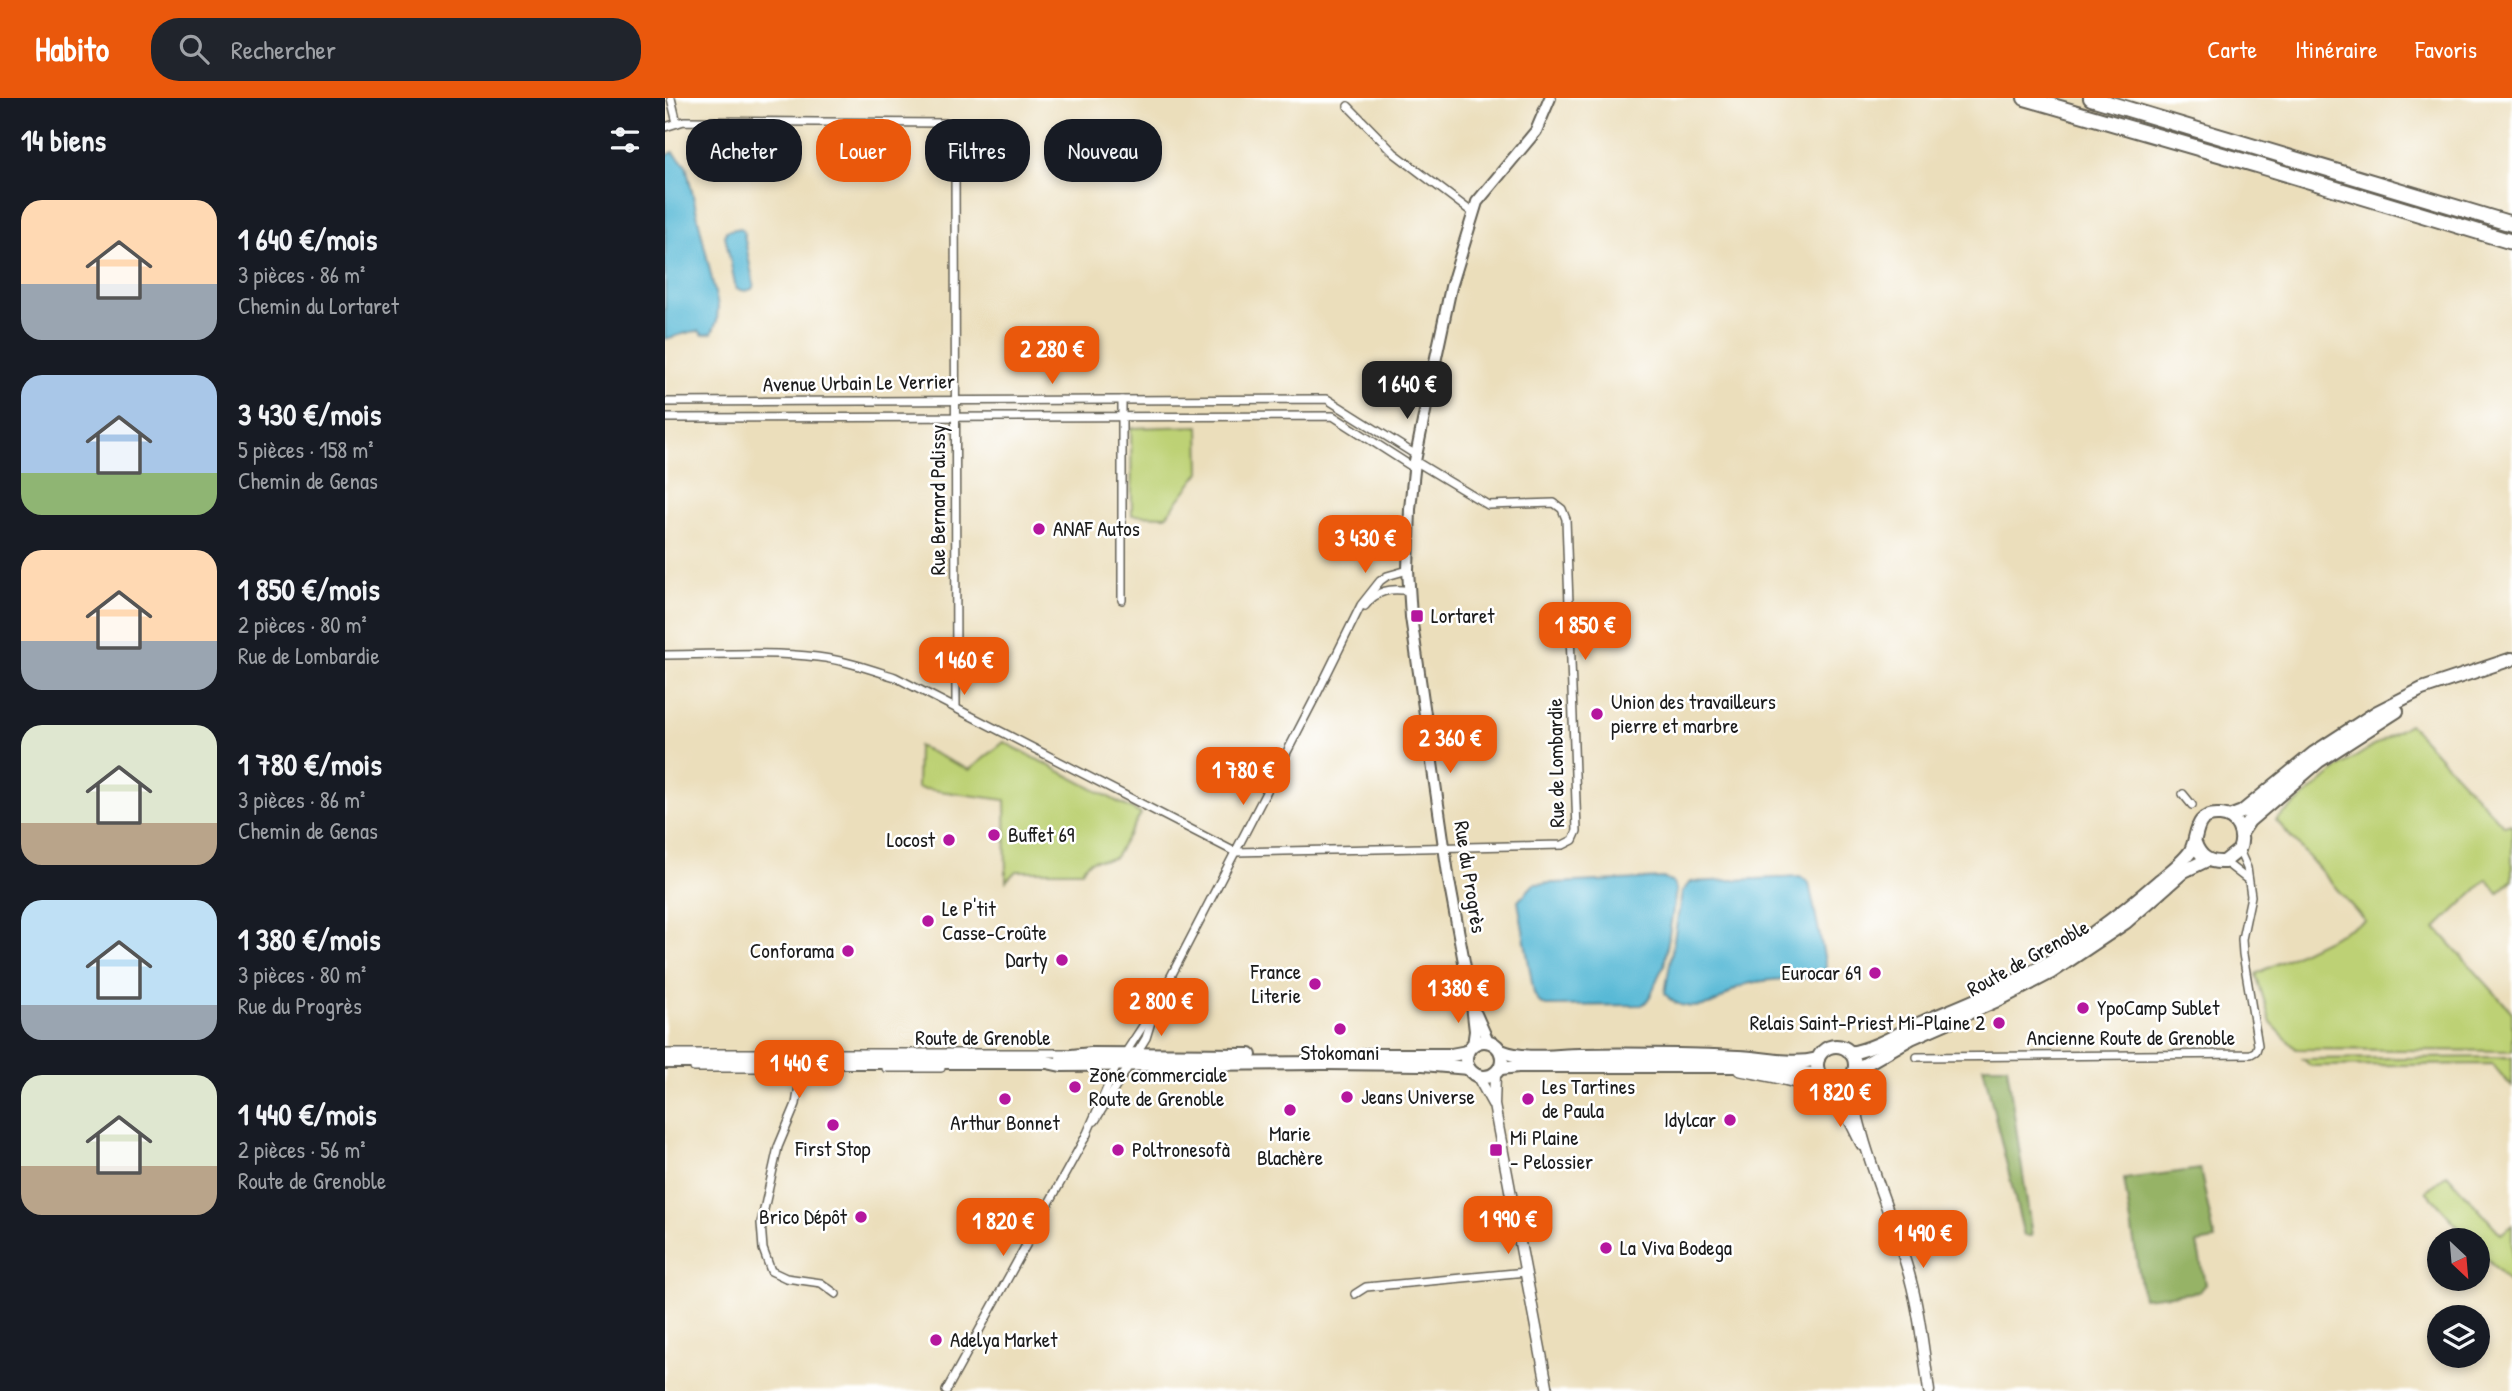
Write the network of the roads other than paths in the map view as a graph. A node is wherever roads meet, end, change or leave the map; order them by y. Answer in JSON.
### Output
{"nodes":[{"id":1,"x":671,"y":98,"type":"edge"},
{"id":2,"x":1551,"y":98,"type":"edge"},
{"id":3,"x":2025,"y":98,"type":"edge"},
{"id":4,"x":2091,"y":98,"type":"edge"},
{"id":5,"x":1348,"y":106,"type":"dead end"},
{"id":6,"x":677,"y":123,"type":"junction"},
{"id":7,"x":665,"y":127,"type":"edge"},
{"id":8,"x":1473,"y":213,"type":"junction"},
{"id":9,"x":2512,"y":223,"type":"edge"},
{"id":10,"x":2512,"y":242,"type":"edge"},
{"id":11,"x":955,"y":400,"type":"junction"},
{"id":12,"x":1122,"y":400,"type":"junction"},
{"id":13,"x":665,"y":402,"type":"edge"},
{"id":14,"x":1122,"y":417,"type":"junction"},
{"id":15,"x":665,"y":418,"type":"edge"},
{"id":16,"x":955,"y":418,"type":"junction"},
{"id":17,"x":1415,"y":461,"type":"junction"},
{"id":18,"x":1408,"y":570,"type":"junction"},
{"id":19,"x":1409,"y":591,"type":"junction"},
{"id":20,"x":1122,"y":600,"type":"dead end"},
{"id":21,"x":1356,"y":617,"type":"junction"},
{"id":22,"x":665,"y":655,"type":"edge"},
{"id":23,"x":2512,"y":659,"type":"edge"},
{"id":24,"x":2472,"y":673,"type":"junction"},
{"id":25,"x":956,"y":708,"type":"junction"},
{"id":26,"x":2183,"y":794,"type":"dead end"},
{"id":27,"x":2192,"y":805,"type":"dead end"},
{"id":28,"x":2229,"y":817,"type":"junction"},
{"id":29,"x":2241,"y":833,"type":"junction"},
{"id":30,"x":2195,"y":844,"type":"junction"},
{"id":31,"x":1445,"y":847,"type":"junction"},
{"id":32,"x":2239,"y":850,"type":"junction"},
{"id":33,"x":1235,"y":852,"type":"junction"},
{"id":34,"x":2207,"y":860,"type":"junction"},
{"id":35,"x":2224,"y":862,"type":"junction"},
{"id":36,"x":2249,"y":881,"type":"junction"},
{"id":37,"x":1472,"y":1005,"type":"junction"},
{"id":38,"x":1154,"y":1009,"type":"junction"},
{"id":39,"x":1488,"y":1041,"type":"junction"},
{"id":40,"x":1470,"y":1048,"type":"junction"},
{"id":41,"x":1501,"y":1051,"type":"junction"},
{"id":42,"x":1850,"y":1052,"type":"junction"},
{"id":43,"x":1917,"y":1056,"type":"dead end"},
{"id":44,"x":665,"y":1057,"type":"edge"},
{"id":45,"x":1127,"y":1059,"type":"junction"},
{"id":46,"x":1818,"y":1059,"type":"junction"},
{"id":47,"x":1061,"y":1065,"type":"junction"},
{"id":48,"x":1725,"y":1067,"type":"junction"},
{"id":49,"x":665,"y":1068,"type":"edge"},
{"id":50,"x":790,"y":1068,"type":"junction"},
{"id":51,"x":813,"y":1068,"type":"junction"},
{"id":52,"x":1468,"y":1068,"type":"junction"},
{"id":53,"x":1498,"y":1071,"type":"junction"},
{"id":54,"x":1852,"y":1074,"type":"junction"},
{"id":55,"x":1820,"y":1075,"type":"junction"},
{"id":56,"x":1478,"y":1077,"type":"junction"},
{"id":57,"x":1834,"y":1084,"type":"junction"},
{"id":58,"x":799,"y":1086,"type":"junction"},
{"id":59,"x":1493,"y":1105,"type":"junction"},
{"id":60,"x":1084,"y":1138,"type":"junction"},
{"id":61,"x":1870,"y":1161,"type":"junction"},
{"id":62,"x":1526,"y":1272,"type":"junction"},
{"id":63,"x":836,"y":1294,"type":"dead end"},
{"id":64,"x":1355,"y":1294,"type":"dead end"},
{"id":65,"x":946,"y":1391,"type":"edge"},
{"id":66,"x":1548,"y":1391,"type":"edge"},
{"id":67,"x":1929,"y":1391,"type":"edge"}],
"edges":[{"from":1,"to":6,"type":"street"},
{"from":2,"to":8,"type":"main road","name":"Rue du Progrès"},
{"from":3,"to":10,"type":"highway"},
{"from":4,"to":9,"type":"highway"},
{"from":5,"to":8,"type":"street"},
{"from":6,"to":7,"type":"street"},
{"from":6,"to":11,"type":"street","name":"Rue Bernard Palissy"},
{"from":8,"to":17,"type":"main road","name":"Rue du Progrès"},
{"from":11,"to":12,"type":"street","name":"Avenue Urbain Le Verrier"},
{"from":11,"to":13,"type":"street","name":"Avenue Urbain Le Verrier"},
{"from":11,"to":16,"type":"street","name":"Rue Bernard Palissy"},
{"from":12,"to":14,"type":"street"},
{"from":12,"to":17,"type":"street","name":"Avenue Urbain Le Verrier"},
{"from":14,"to":16,"type":"street","name":"Avenue Urbain Le Verrier"},
{"from":14,"to":17,"type":"street","name":"Avenue Urbain Le Verrier"},
{"from":14,"to":20,"type":"street"},
{"from":15,"to":16,"type":"street","name":"Avenue Urbain Le Verrier"},
{"from":16,"to":25,"type":"street","name":"Rue Bernard Palissy"},
{"from":17,"to":18,"type":"main road","name":"Rue du Progrès"},
{"from":17,"to":31,"type":"street","name":"Rue de Lombardie"},
{"from":18,"to":19,"type":"main road","name":"Rue du Progrès"},
{"from":18,"to":21,"type":"street"},
{"from":19,"to":21,"type":"street"},
{"from":19,"to":31,"type":"main road","name":"Rue du Progrès"},
{"from":21,"to":33,"type":"street"},
{"from":22,"to":25,"type":"street"},
{"from":23,"to":24,"type":"main road"},
{"from":24,"to":28,"type":"main road"},
{"from":24,"to":29,"type":"main road"},
{"from":25,"to":33,"type":"street"},
{"from":26,"to":27,"type":"street"},
{"from":28,"to":29,"type":"main road"},
{"from":28,"to":30,"type":"main road"},
{"from":29,"to":32,"type":"main road"},
{"from":30,"to":34,"type":"main road"},
{"from":30,"to":42,"type":"main road","name":"Route de Grenoble"},
{"from":31,"to":33,"type":"street"},
{"from":31,"to":37,"type":"main road","name":"Rue du Progrès"},
{"from":32,"to":35,"type":"main road"},
{"from":32,"to":36,"type":"street","name":"Ancienne Route de Grenoble"},
{"from":33,"to":38,"type":"street"},
{"from":34,"to":35,"type":"main road"},
{"from":34,"to":54,"type":"main road","name":"Route de Grenoble"},
{"from":35,"to":36,"type":"street"},
{"from":36,"to":43,"type":"street","name":"Ancienne Route de Grenoble"},
{"from":37,"to":39,"type":"main road","name":"Rue du Progrès"},
{"from":37,"to":40,"type":"main road","name":"Rue du Progrès"},
{"from":38,"to":45,"type":"street"},
{"from":38,"to":45,"type":"street"},
{"from":39,"to":40,"type":"main road"},
{"from":39,"to":41,"type":"main road"},
{"from":40,"to":45,"type":"main road","name":"Route de Grenoble"},
{"from":40,"to":52,"type":"main road"},
{"from":41,"to":46,"type":"main road"},
{"from":41,"to":53,"type":"main road"},
{"from":42,"to":46,"type":"main road"},
{"from":42,"to":54,"type":"main road"},
{"from":44,"to":45,"type":"main road","name":"Route de Grenoble"},
{"from":44,"to":47,"type":"main road","name":"Route de Grenoble"},
{"from":45,"to":47,"type":"main road","name":"Route de Grenoble"},
{"from":45,"to":52,"type":"main road","name":"Route de Grenoble"},
{"from":45,"to":60,"type":"street"},
{"from":45,"to":60,"type":"street"},
{"from":46,"to":55,"type":"main road"},
{"from":47,"to":51,"type":"street","name":"Route de Grenoble"},
{"from":48,"to":53,"type":"main road"},
{"from":48,"to":55,"type":"main road"},
{"from":48,"to":61,"type":"street"},
{"from":49,"to":50,"type":"street","name":"Route de Grenoble"},
{"from":50,"to":51,"type":"street","name":"Route de Grenoble"},
{"from":50,"to":58,"type":"street"},
{"from":51,"to":58,"type":"street"},
{"from":52,"to":56,"type":"main road"},
{"from":53,"to":56,"type":"main road"},
{"from":53,"to":59,"type":"street"},
{"from":54,"to":57,"type":"main road"},
{"from":54,"to":61,"type":"street"},
{"from":55,"to":57,"type":"main road"},
{"from":56,"to":59,"type":"street"},
{"from":57,"to":61,"type":"street"},
{"from":58,"to":63,"type":"street"},
{"from":59,"to":62,"type":"street"},
{"from":60,"to":65,"type":"street"},
{"from":61,"to":67,"type":"street"},
{"from":62,"to":64,"type":"street"},
{"from":62,"to":66,"type":"street"}]}
